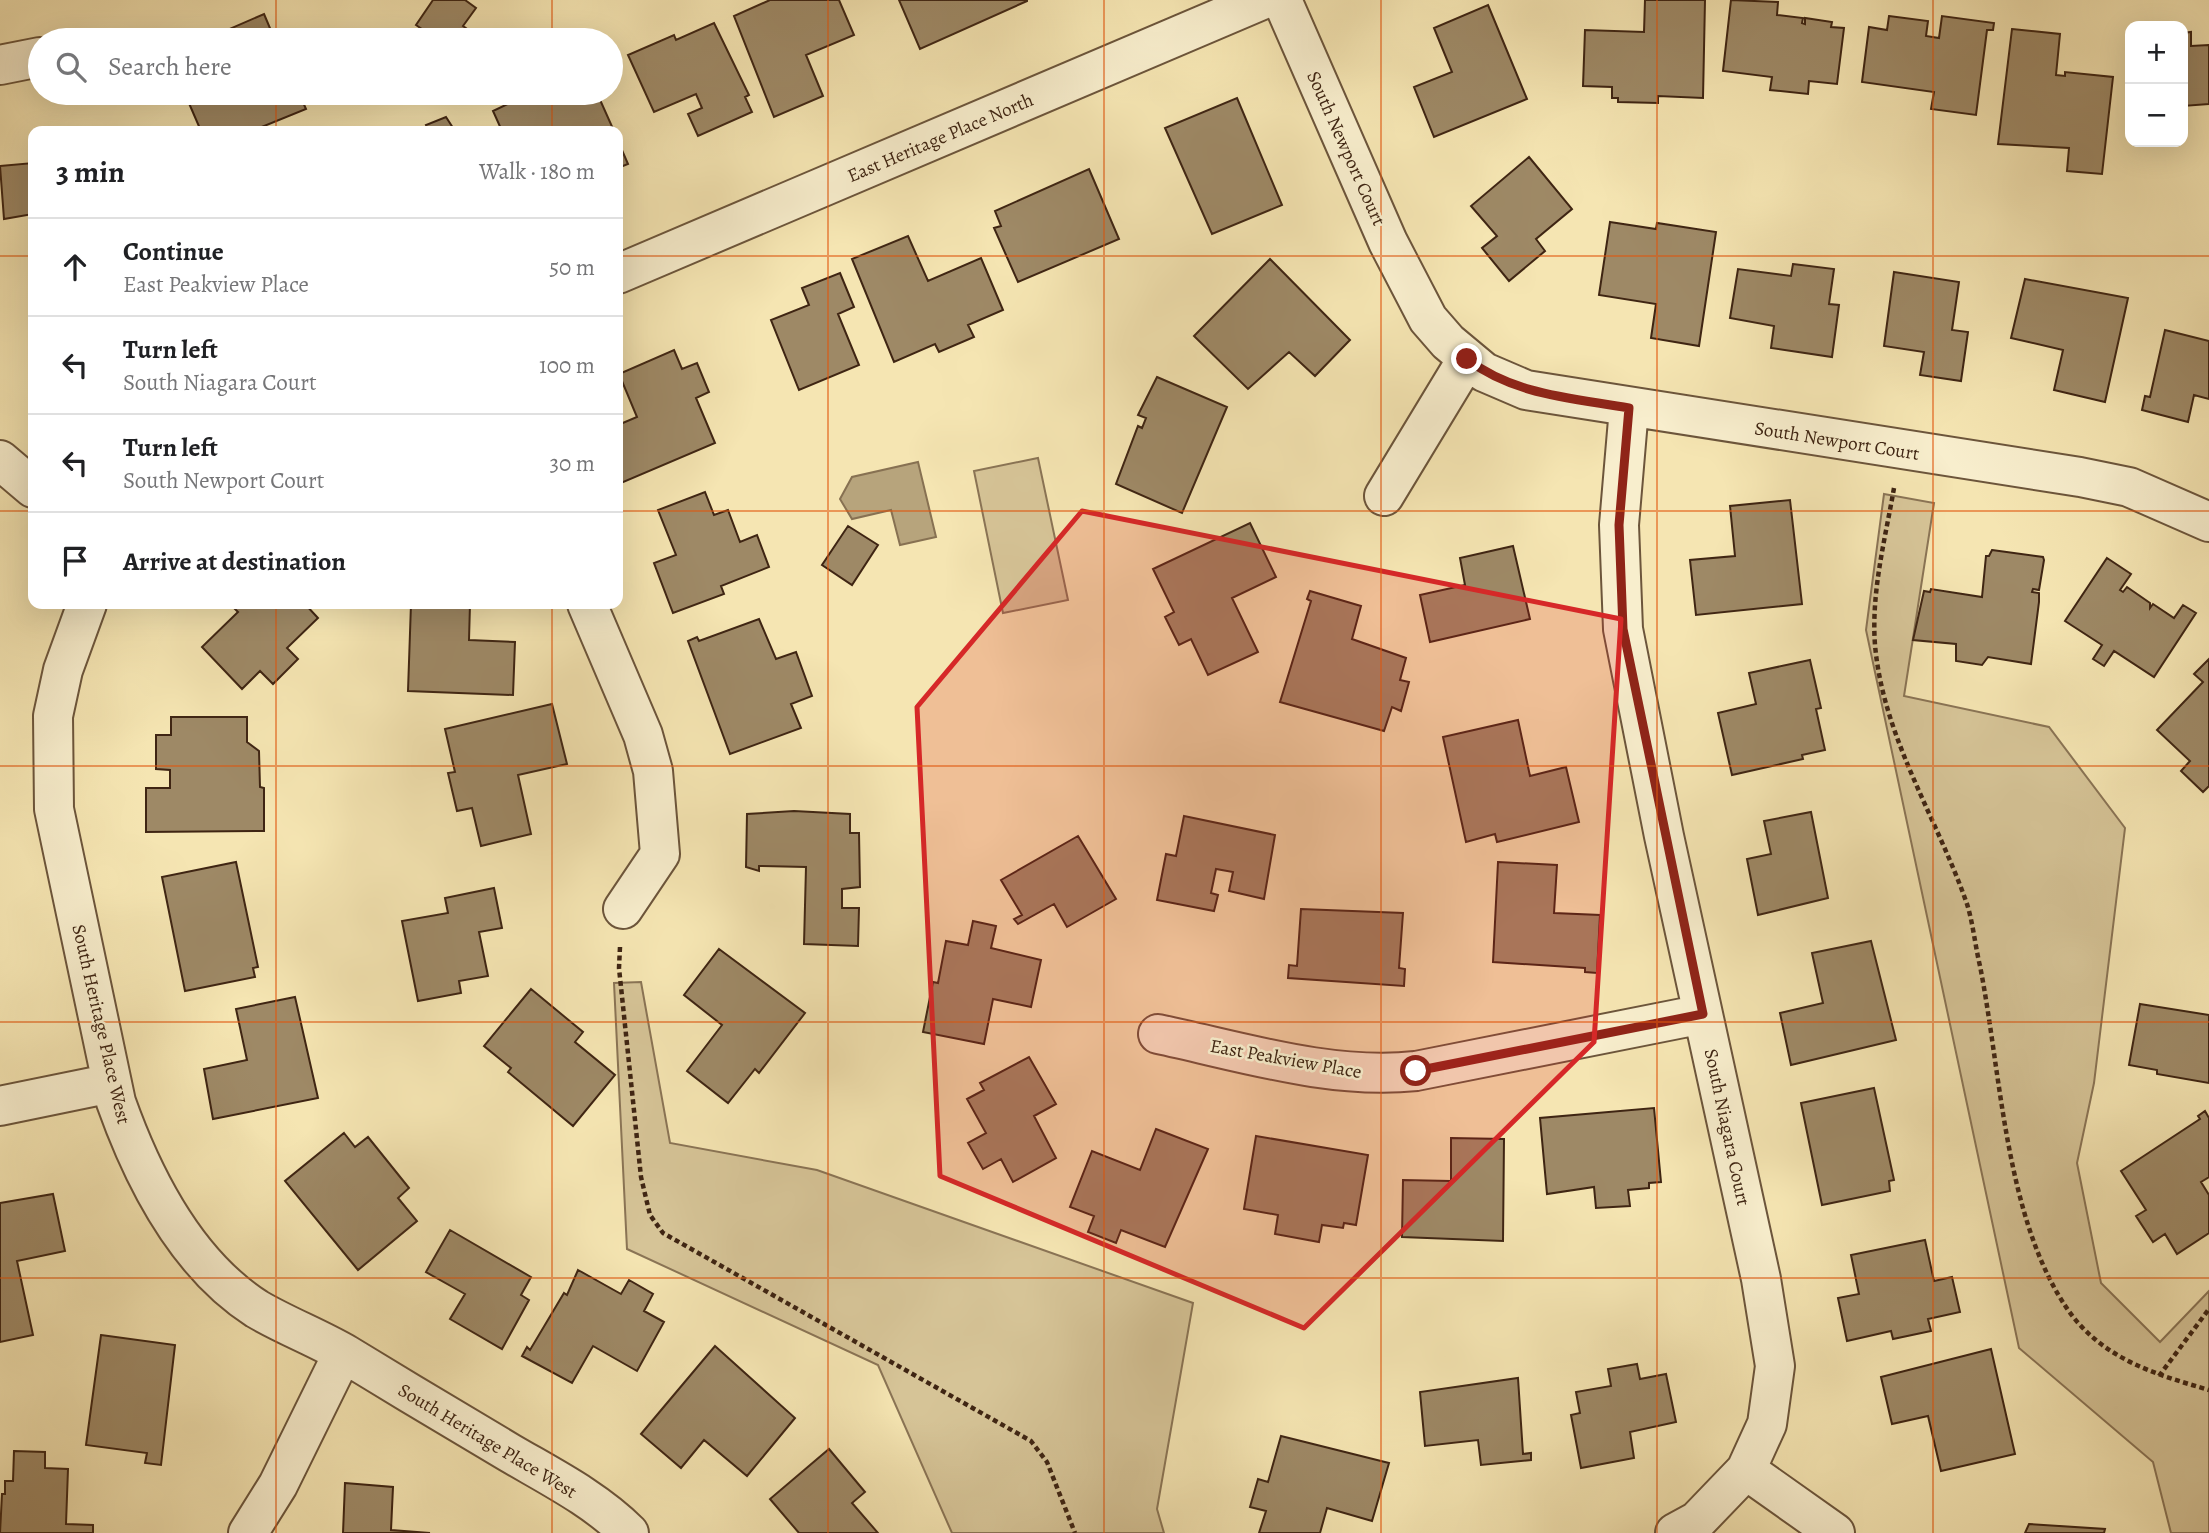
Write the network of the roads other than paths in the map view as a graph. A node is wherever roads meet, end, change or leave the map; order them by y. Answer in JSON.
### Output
{"nodes":[{"id":1,"x":1262,"y":0,"type":"edge"},
{"id":2,"x":1282,"y":0,"type":"edge"},
{"id":3,"x":28,"y":59,"type":"edge"},
{"id":4,"x":0,"y":65,"type":"edge"},
{"id":5,"x":623,"y":272,"type":"edge"},
{"id":6,"x":1467,"y":359,"type":"junction"},
{"id":7,"x":1629,"y":408,"type":"junction"},
{"id":8,"x":0,"y":460,"type":"edge"},
{"id":9,"x":28,"y":484,"type":"edge"},
{"id":10,"x":1384,"y":496,"type":"dead end"},
{"id":11,"x":2209,"y":523,"type":"edge"},
{"id":12,"x":85,"y":609,"type":"edge"},
{"id":13,"x":589,"y":609,"type":"edge"},
{"id":14,"x":623,"y":909,"type":"road end"},
{"id":15,"x":1703,"y":1014,"type":"junction"},
{"id":16,"x":1158,"y":1034,"type":"dead end"},
{"id":17,"x":112,"y":1083,"type":"junction"},
{"id":18,"x":0,"y":1106,"type":"edge"},
{"id":19,"x":343,"y":1353,"type":"junction"},
{"id":20,"x":1746,"y":1470,"type":"junction"},
{"id":21,"x":248,"y":1533,"type":"edge"},
{"id":22,"x":629,"y":1533,"type":"edge"},
{"id":23,"x":1675,"y":1533,"type":"edge"},
{"id":24,"x":1835,"y":1533,"type":"edge"}],
"edges":[{"from":1,"to":5,"type":"street","name":"East Heritage Place North"},
{"from":2,"to":6,"type":"street","name":"South Newport Court"},
{"from":3,"to":4,"type":"street"},
{"from":6,"to":7,"type":"street","name":"South Newport Court"},
{"from":6,"to":10,"type":"street"},
{"from":7,"to":11,"type":"street","name":"South Newport Court"},
{"from":7,"to":15,"type":"street","name":"South Niagara Court"},
{"from":8,"to":9,"type":"street"},
{"from":12,"to":17,"type":"street","name":"South Heritage Place West"},
{"from":13,"to":14,"type":"street"},
{"from":15,"to":16,"type":"street","name":"East Peakview Place"},
{"from":15,"to":20,"type":"street","name":"South Niagara Court"},
{"from":17,"to":18,"type":"street"},
{"from":17,"to":19,"type":"street","name":"South Heritage Place West"},
{"from":19,"to":21,"type":"street"},
{"from":19,"to":22,"type":"street","name":"South Heritage Place West"},
{"from":20,"to":23,"type":"street","name":"South Niagara Court"},
{"from":20,"to":24,"type":"street"}]}
